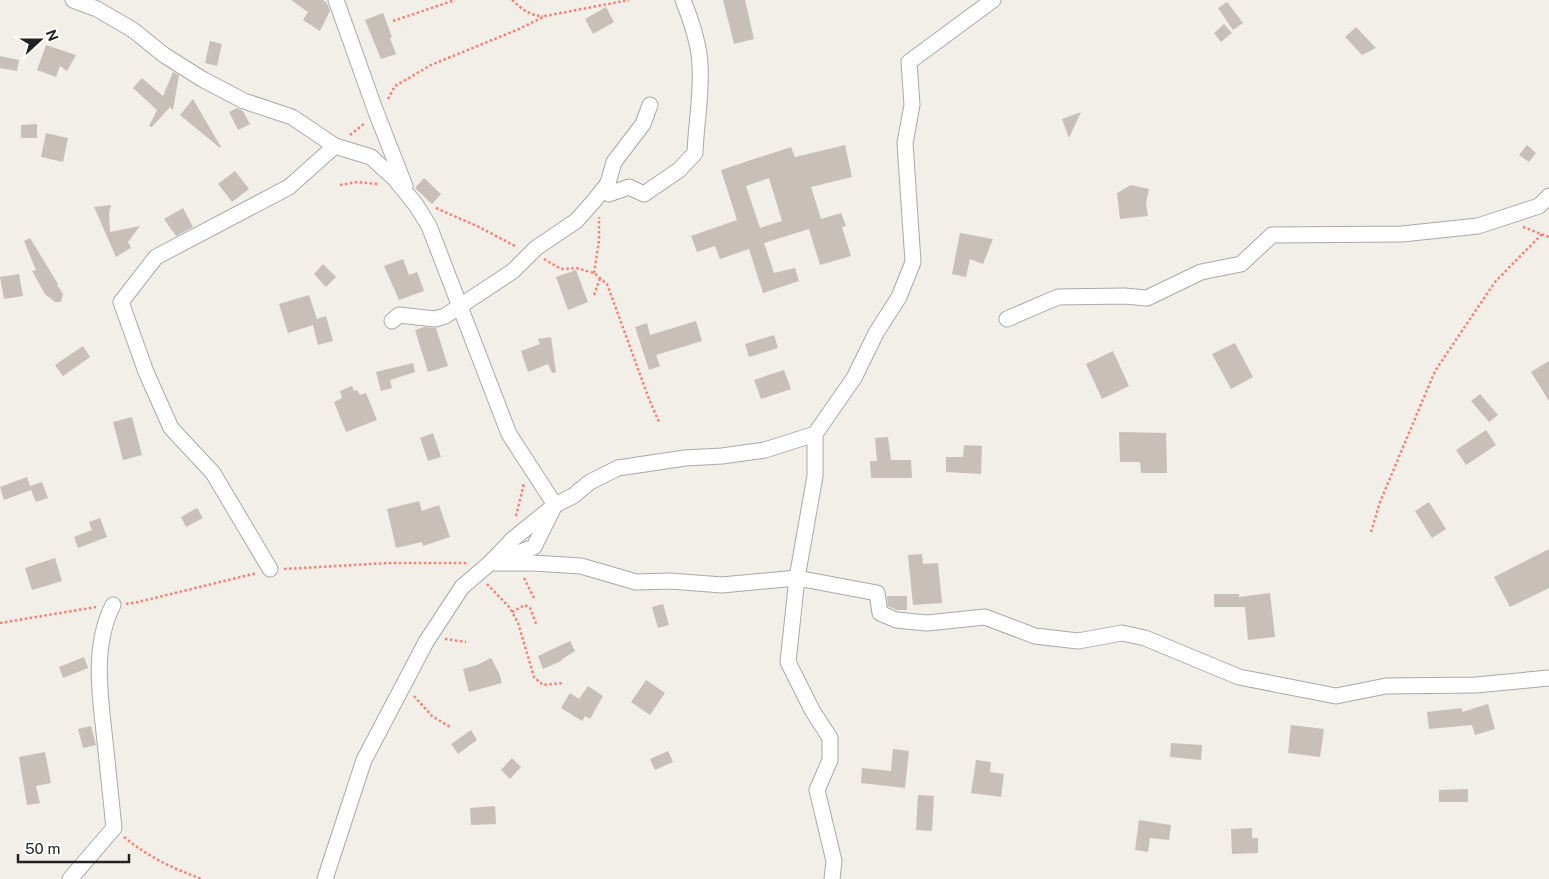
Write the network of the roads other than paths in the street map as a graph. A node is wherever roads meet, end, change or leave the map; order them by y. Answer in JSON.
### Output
{"nodes":[{"id":1,"x":73,"y":0,"type":"edge"},
{"id":2,"x":336,"y":0,"type":"edge"},
{"id":3,"x":683,"y":0,"type":"edge"},
{"id":4,"x":993,"y":0,"type":"edge"},
{"id":5,"x":650,"y":105,"type":"dead end"},
{"id":6,"x":335,"y":146,"type":"junction"},
{"id":7,"x":608,"y":183,"type":"junction"},
{"id":8,"x":407,"y":194,"type":"junction"},
{"id":9,"x":1549,"y":196,"type":"edge"},
{"id":10,"x":460,"y":305,"type":"junction"},
{"id":11,"x":1007,"y":318,"type":"dead end"},
{"id":12,"x":392,"y":321,"type":"dead end"},
{"id":13,"x":815,"y":434,"type":"junction"},
{"id":14,"x":555,"y":505,"type":"junction"},
{"id":15,"x":489,"y":564,"type":"junction"},
{"id":16,"x":270,"y":569,"type":"road end"},
{"id":17,"x":797,"y":578,"type":"junction"},
{"id":18,"x":113,"y":605,"type":"road end"},
{"id":19,"x":1549,"y":678,"type":"edge"},
{"id":20,"x":70,"y":879,"type":"edge"},
{"id":21,"x":325,"y":879,"type":"edge"},
{"id":22,"x":832,"y":879,"type":"edge"}],
"edges":[{"from":1,"to":6,"type":"street"},
{"from":2,"to":8,"type":"street"},
{"from":3,"to":7,"type":"street"},
{"from":4,"to":13,"type":"street"},
{"from":5,"to":7,"type":"street"},
{"from":6,"to":8,"type":"street"},
{"from":6,"to":16,"type":"street"},
{"from":7,"to":10,"type":"street"},
{"from":8,"to":10,"type":"street"},
{"from":9,"to":11,"type":"street"},
{"from":10,"to":12,"type":"street"},
{"from":10,"to":14,"type":"street"},
{"from":13,"to":14,"type":"street"},
{"from":13,"to":17,"type":"street"},
{"from":14,"to":15,"type":"street"},
{"from":14,"to":15,"type":"street"},
{"from":15,"to":17,"type":"street"},
{"from":15,"to":21,"type":"street"},
{"from":17,"to":19,"type":"street"},
{"from":17,"to":22,"type":"street"},
{"from":18,"to":20,"type":"street"}]}
